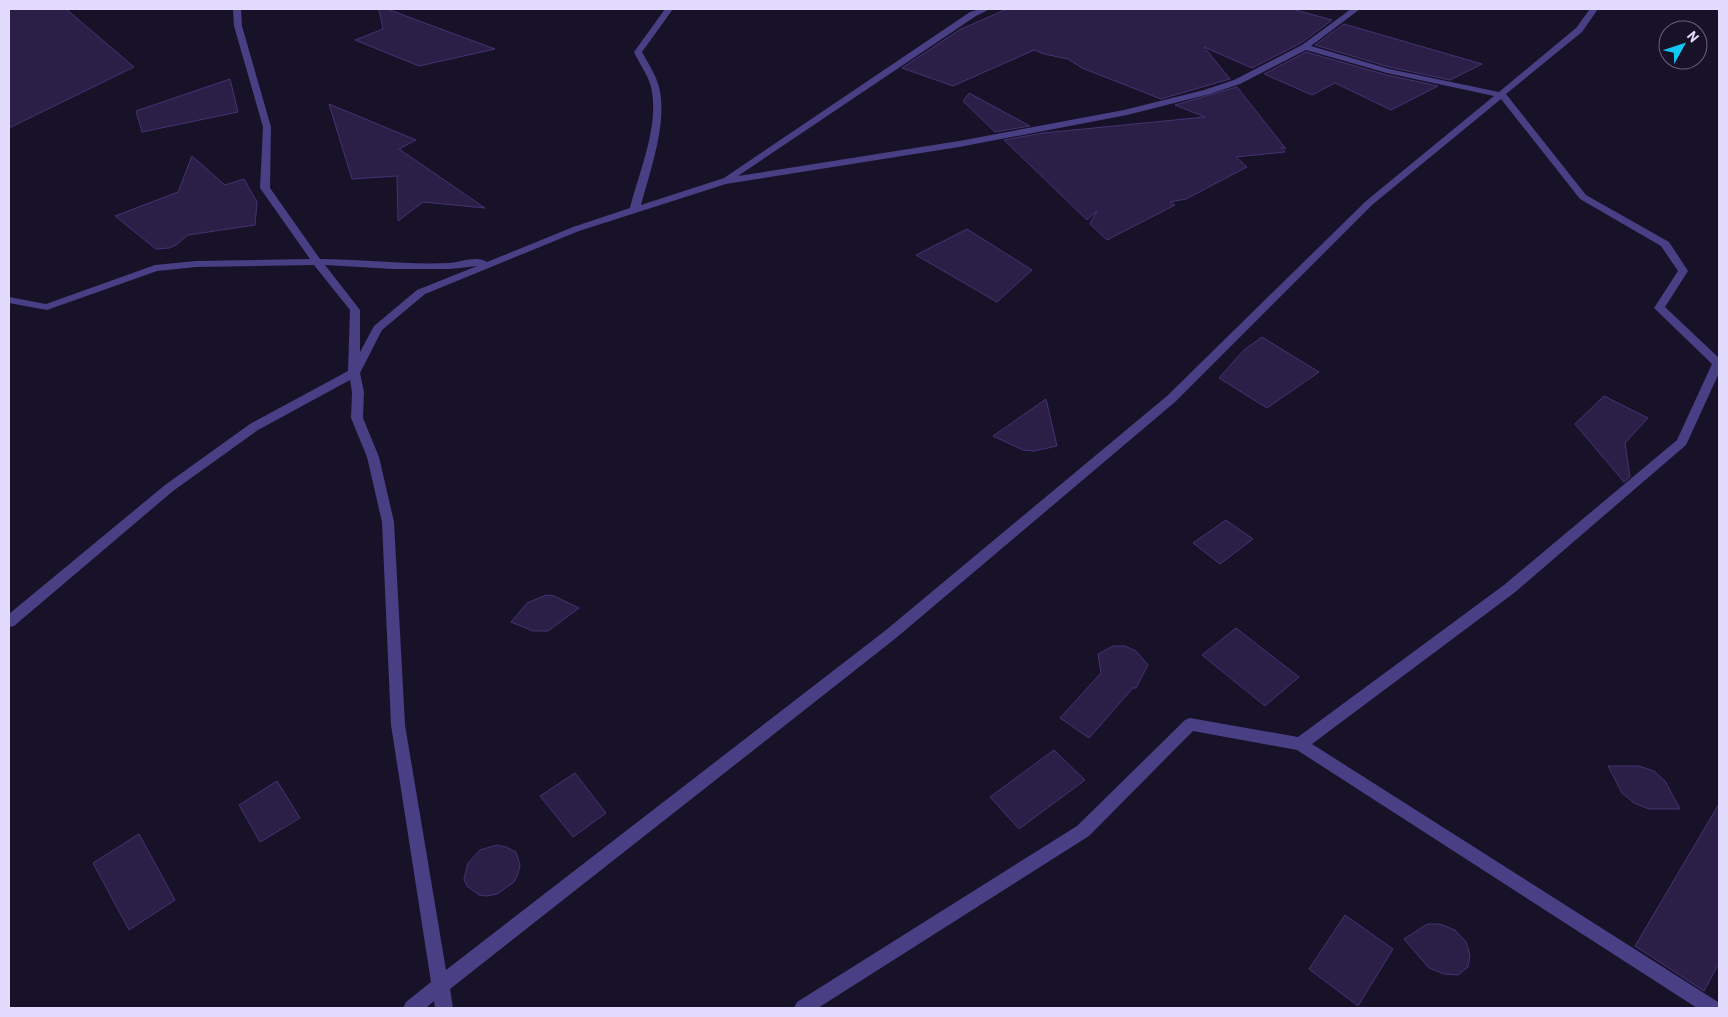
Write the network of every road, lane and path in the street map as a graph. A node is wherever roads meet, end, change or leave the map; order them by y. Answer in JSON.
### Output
{"nodes":[{"id":1,"x":237,"y":9,"type":"edge"},
{"id":2,"x":669,"y":9,"type":"edge"},
{"id":3,"x":986,"y":9,"type":"edge"},
{"id":4,"x":1356,"y":9,"type":"edge"},
{"id":5,"x":1594,"y":9,"type":"edge"},
{"id":6,"x":1305,"y":47,"type":"junction"},
{"id":7,"x":1502,"y":95,"type":"junction"},
{"id":8,"x":724,"y":181,"type":"junction"},
{"id":9,"x":635,"y":208,"type":"junction"},
{"id":10,"x":500,"y":261,"type":"junction"},
{"id":11,"x":318,"y":262,"type":"junction"},
{"id":12,"x":9,"y":300,"type":"edge"},
{"id":13,"x":354,"y":373,"type":"junction"},
{"id":14,"x":9,"y":622,"type":"edge"},
{"id":15,"x":1300,"y":744,"type":"junction"},
{"id":16,"x":441,"y":986,"type":"junction"},
{"id":17,"x":412,"y":1008,"type":"edge"},
{"id":18,"x":444,"y":1008,"type":"edge"},
{"id":19,"x":803,"y":1008,"type":"edge"},
{"id":20,"x":1712,"y":1008,"type":"edge"}],
"edges":[{"from":1,"to":11,"type":"street"},
{"from":2,"to":9,"type":"street"},
{"from":3,"to":8,"type":"street"},
{"from":4,"to":6,"type":"street"},
{"from":5,"to":7,"type":"street"},
{"from":6,"to":7,"type":"street"},
{"from":6,"to":8,"type":"street"},
{"from":7,"to":15,"type":"street"},
{"from":7,"to":16,"type":"street"},
{"from":8,"to":9,"type":"street"},
{"from":9,"to":10,"type":"street"},
{"from":10,"to":11,"type":"street"},
{"from":10,"to":13,"type":"street"},
{"from":11,"to":12,"type":"street"},
{"from":11,"to":13,"type":"street"},
{"from":13,"to":14,"type":"street"},
{"from":13,"to":16,"type":"street"},
{"from":15,"to":19,"type":"street"},
{"from":15,"to":20,"type":"street"},
{"from":16,"to":17,"type":"street"},
{"from":16,"to":18,"type":"street"}]}
